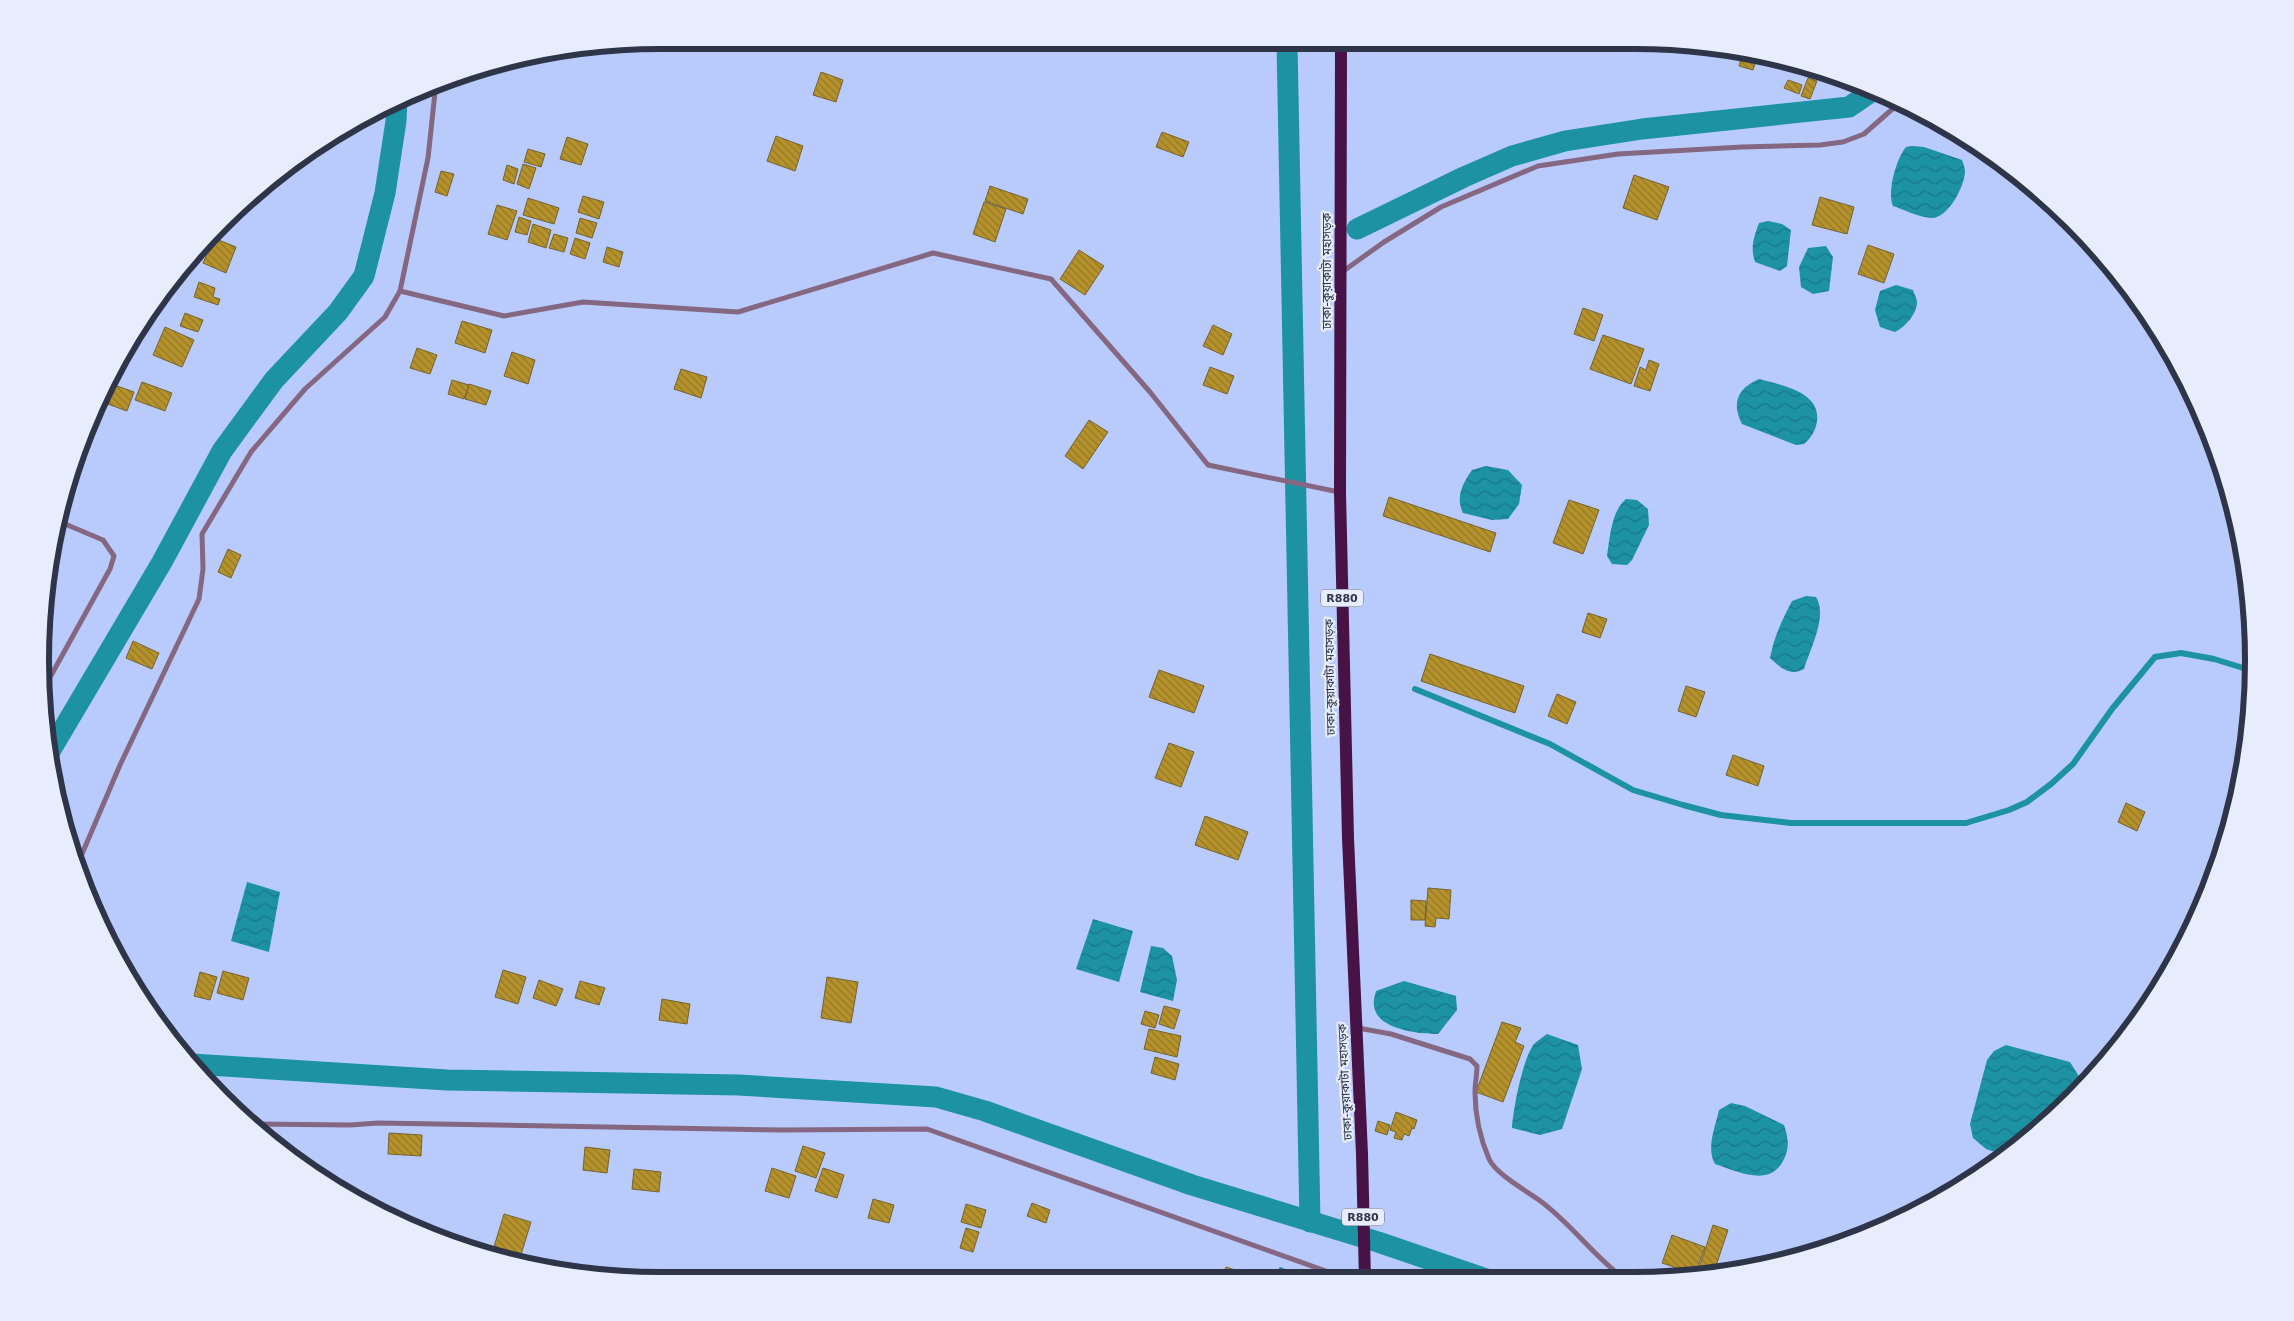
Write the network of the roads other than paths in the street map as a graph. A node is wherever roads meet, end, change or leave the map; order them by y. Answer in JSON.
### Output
{"nodes":[{"id":1,"x":1341,"y":49,"type":"edge"},
{"id":2,"x":435,"y":92,"type":"edge"},
{"id":3,"x":1894,"y":107,"type":"edge"},
{"id":4,"x":1342,"y":272,"type":"junction"},
{"id":5,"x":400,"y":291,"type":"junction"},
{"id":6,"x":1340,"y":492,"type":"junction"},
{"id":7,"x":65,"y":524,"type":"edge"},
{"id":8,"x":49,"y":678,"type":"edge"},
{"id":9,"x":81,"y":857,"type":"edge"},
{"id":10,"x":1356,"y":1028,"type":"junction"},
{"id":11,"x":262,"y":1124,"type":"edge"},
{"id":12,"x":1329,"y":1272,"type":"edge"},
{"id":13,"x":1364,"y":1272,"type":"edge"},
{"id":14,"x":1615,"y":1272,"type":"edge"}],
"edges":[{"from":1,"to":4,"type":"main road","name":"ঢাকা-কুয়াকাটা মহাসড়ক","number":"R880"},
{"from":2,"to":5,"type":"street"},
{"from":3,"to":4,"type":"street"},
{"from":4,"to":6,"type":"main road","name":"ঢাকা-কুয়াকাটা মহাসড়ক","number":"R880"},
{"from":5,"to":6,"type":"street"},
{"from":5,"to":9,"type":"street"},
{"from":6,"to":10,"type":"main road","name":"ঢাকা-কুয়াকাটা মহাসড়ক","number":"R880"},
{"from":7,"to":8,"type":"street"},
{"from":10,"to":13,"type":"main road","name":"ঢাকা-কুয়াকাটা মহাসড়ক","number":"R880"},
{"from":10,"to":14,"type":"street"},
{"from":11,"to":12,"type":"street"}]}
